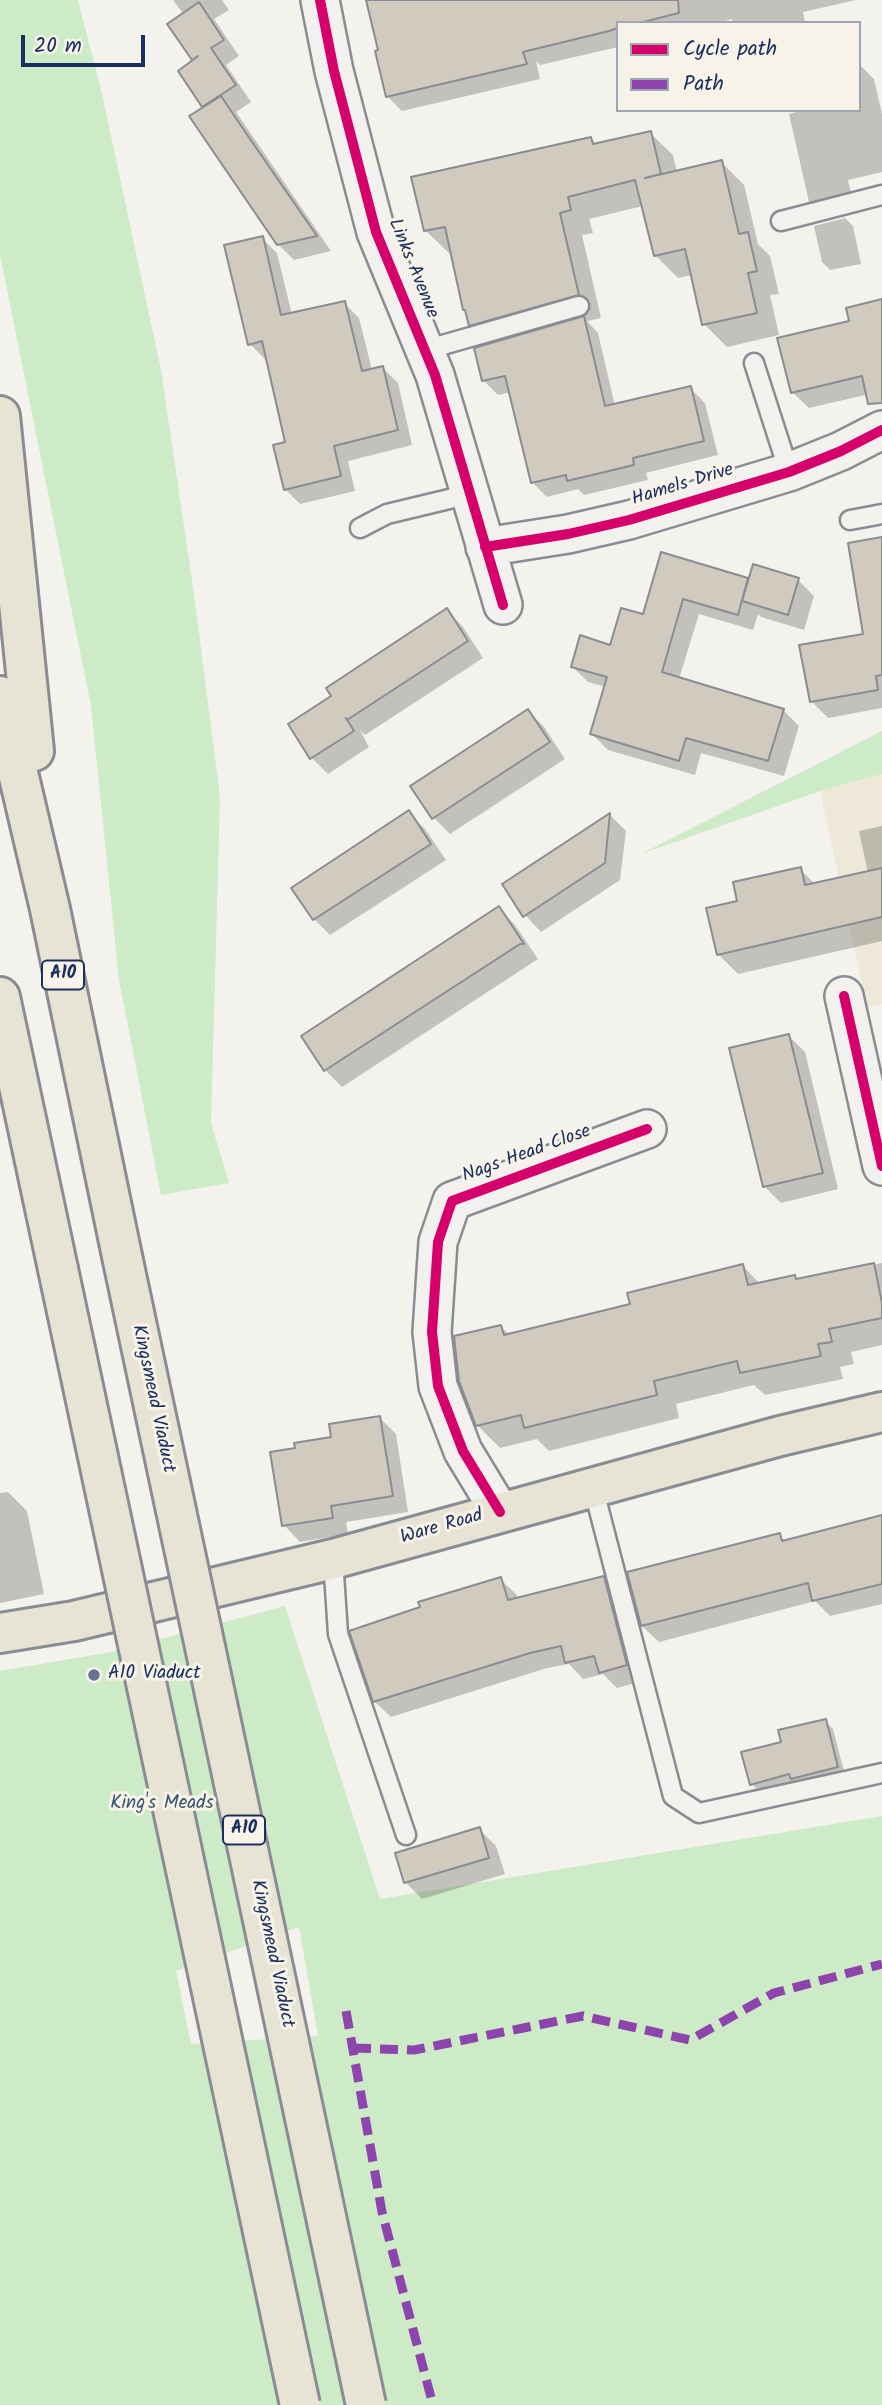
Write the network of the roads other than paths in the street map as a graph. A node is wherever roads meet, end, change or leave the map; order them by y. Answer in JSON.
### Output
{"nodes":[{"id":1,"x":320,"y":0,"type":"edge"},
{"id":2,"x":882,"y":195,"type":"edge"},
{"id":3,"x":781,"y":221,"type":"dead end"},
{"id":4,"x":579,"y":306,"type":"dead end"},
{"id":5,"x":425,"y":350,"type":"junction"},
{"id":6,"x":754,"y":363,"type":"dead end"},
{"id":7,"x":0,"y":416,"type":"edge"},
{"id":8,"x":882,"y":430,"type":"edge"},
{"id":9,"x":789,"y":472,"type":"junction"},
{"id":10,"x":470,"y":494,"type":"junction"},
{"id":11,"x":882,"y":514,"type":"edge"},
{"id":12,"x":850,"y":520,"type":"dead end"},
{"id":13,"x":360,"y":527,"type":"dead end"},
{"id":14,"x":485,"y":547,"type":"junction"},
{"id":15,"x":503,"y":605,"type":"dead end"},
{"id":16,"x":0,"y":696,"type":"edge"},
{"id":17,"x":50,"y":909,"type":"junction"},
{"id":18,"x":844,"y":996,"type":"dead end"},
{"id":19,"x":0,"y":997,"type":"edge"},
{"id":20,"x":647,"y":1129,"type":"dead end"},
{"id":21,"x":882,"y":1166,"type":"edge"},
{"id":22,"x":882,"y":1412,"type":"edge"},
{"id":23,"x":593,"y":1487,"type":"junction"},
{"id":24,"x":500,"y":1512,"type":"junction"},
{"id":25,"x":333,"y":1559,"type":"junction"},
{"id":26,"x":0,"y":1633,"type":"edge"},
{"id":27,"x":882,"y":1773,"type":"edge"},
{"id":28,"x":406,"y":1835,"type":"dead end"},
{"id":29,"x":300,"y":2405,"type":"edge"},
{"id":30,"x":366,"y":2405,"type":"edge"}],
"edges":[{"from":1,"to":5,"type":"street","name":"Links Avenue"},
{"from":2,"to":3,"type":"lane"},
{"from":4,"to":5,"type":"lane"},
{"from":5,"to":10,"type":"street","name":"Links Avenue"},
{"from":6,"to":9,"type":"lane"},
{"from":7,"to":17,"type":"main road"},
{"from":8,"to":9,"type":"street","name":"Hamels Drive"},
{"from":9,"to":14,"type":"street","name":"Hamels Drive"},
{"from":10,"to":13,"type":"lane"},
{"from":10,"to":14,"type":"street","name":"Links Avenue"},
{"from":11,"to":12,"type":"lane"},
{"from":14,"to":15,"type":"street","name":"Links Avenue"},
{"from":16,"to":17,"type":"main road","number":"A10"},
{"from":17,"to":30,"type":"main road","name":"Kingsmead Viaduct","number":"A10","bridge":true},
{"from":18,"to":21,"type":"street"},
{"from":19,"to":29,"type":"main road","bridge":true},
{"from":20,"to":24,"type":"street","name":"Nags Head Close"},
{"from":22,"to":23,"type":"main road","name":"Ware Road"},
{"from":23,"to":24,"type":"main road","name":"Ware Road"},
{"from":23,"to":27,"type":"lane"},
{"from":24,"to":25,"type":"main road","name":"Ware Road"},
{"from":25,"to":26,"type":"main road","name":"Ware Road"},
{"from":25,"to":28,"type":"lane"}]}
